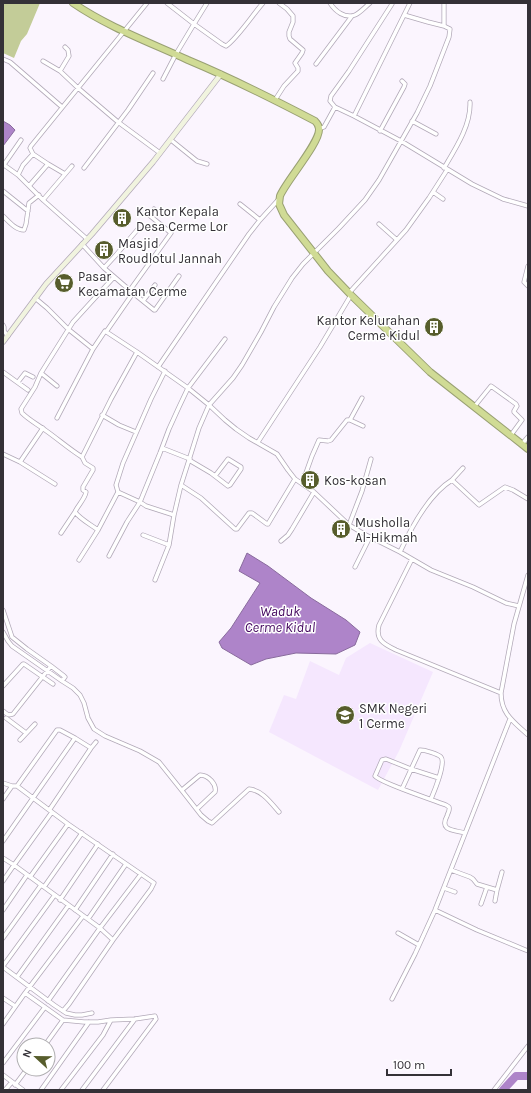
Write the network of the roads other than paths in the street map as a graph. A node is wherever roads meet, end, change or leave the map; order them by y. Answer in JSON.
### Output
{"nodes":[{"id":1,"x":73,"y":3,"type":"edge"},
{"id":2,"x":85,"y":3,"type":"edge"},
{"id":3,"x":147,"y":3,"type":"edge"},
{"id":4,"x":167,"y":3,"type":"edge"},
{"id":5,"x":207,"y":3,"type":"edge"},
{"id":6,"x":263,"y":3,"type":"edge"},
{"id":7,"x":279,"y":3,"type":"edge"},
{"id":8,"x":330,"y":3,"type":"edge"},
{"id":9,"x":370,"y":3,"type":"edge"},
{"id":10,"x":410,"y":3,"type":"edge"},
{"id":11,"x":444,"y":3,"type":"edge"},
{"id":12,"x":392,"y":4,"type":"dead end"},
{"id":13,"x":81,"y":9,"type":"junction"},
{"id":14,"x":404,"y":15,"type":"junction"},
{"id":15,"x":352,"y":16,"type":"junction"},
{"id":16,"x":194,"y":24,"type":"junction"},
{"id":17,"x":444,"y":26,"type":"junction"},
{"id":18,"x":124,"y":32,"type":"junction"},
{"id":19,"x":65,"y":47,"type":"dead end"},
{"id":20,"x":176,"y":54,"type":"junction"},
{"id":21,"x":3,"y":59,"type":"edge"},
{"id":22,"x":43,"y":61,"type":"dead end"},
{"id":23,"x":316,"y":64,"type":"dead end"},
{"id":24,"x":60,"y":71,"type":"junction"},
{"id":25,"x":153,"y":73,"type":"dead end"},
{"id":26,"x":221,"y":74,"type":"junction"},
{"id":27,"x":163,"y":79,"type":"dead end"},
{"id":28,"x":402,"y":81,"type":"dead end"},
{"id":29,"x":78,"y":88,"type":"junction"},
{"id":30,"x":275,"y":100,"type":"junction"},
{"id":31,"x":470,"y":102,"type":"dead end"},
{"id":32,"x":62,"y":107,"type":"junction"},
{"id":33,"x":335,"y":107,"type":"junction"},
{"id":34,"x":354,"y":116,"type":"junction"},
{"id":35,"x":412,"y":121,"type":"junction"},
{"id":36,"x":118,"y":122,"type":"junction"},
{"id":37,"x":319,"y":129,"type":"junction"},
{"id":38,"x":380,"y":131,"type":"junction"},
{"id":39,"x":436,"y":134,"type":"dead end"},
{"id":40,"x":20,"y":140,"type":"dead end"},
{"id":41,"x":171,"y":140,"type":"junction"},
{"id":42,"x":401,"y":141,"type":"junction"},
{"id":43,"x":33,"y":154,"type":"junction"},
{"id":44,"x":160,"y":154,"type":"junction"},
{"id":45,"x":48,"y":164,"type":"junction"},
{"id":46,"x":206,"y":164,"type":"dead end"},
{"id":47,"x":4,"y":166,"type":"edge"},
{"id":48,"x":72,"y":166,"type":"dead end"},
{"id":49,"x":84,"y":168,"type":"dead end"},
{"id":50,"x":446,"y":168,"type":"junction"},
{"id":51,"x":65,"y":174,"type":"junction"},
{"id":52,"x":18,"y":175,"type":"junction"},
{"id":53,"x":29,"y":186,"type":"junction"},
{"id":54,"x":3,"y":191,"type":"edge"},
{"id":55,"x":433,"y":192,"type":"junction"},
{"id":56,"x":38,"y":195,"type":"junction"},
{"id":57,"x":279,"y":199,"type":"junction"},
{"id":58,"x":443,"y":199,"type":"dead end"},
{"id":59,"x":43,"y":200,"type":"junction"},
{"id":60,"x":240,"y":204,"type":"dead end"},
{"id":61,"x":528,"y":206,"type":"edge"},
{"id":62,"x":154,"y":210,"type":"dead end"},
{"id":63,"x":28,"y":211,"type":"junction"},
{"id":64,"x":3,"y":216,"type":"edge"},
{"id":65,"x":260,"y":220,"type":"junction"},
{"id":66,"x":379,"y":224,"type":"dead end"},
{"id":67,"x":138,"y":230,"type":"dead end"},
{"id":68,"x":87,"y":239,"type":"junction"},
{"id":69,"x":397,"y":240,"type":"junction"},
{"id":70,"x":82,"y":244,"type":"junction"},
{"id":71,"x":313,"y":253,"type":"junction"},
{"id":72,"x":528,"y":266,"type":"edge"},
{"id":73,"x":104,"y":268,"type":"junction"},
{"id":74,"x":178,"y":276,"type":"dead end"},
{"id":75,"x":114,"y":277,"type":"junction"},
{"id":76,"x":155,"y":285,"type":"dead end"},
{"id":77,"x":528,"y":286,"type":"edge"},
{"id":78,"x":131,"y":292,"type":"junction"},
{"id":79,"x":350,"y":294,"type":"junction"},
{"id":80,"x":35,"y":298,"type":"junction"},
{"id":81,"x":143,"y":301,"type":"junction"},
{"id":82,"x":3,"y":325,"type":"edge"},
{"id":83,"x":68,"y":329,"type":"junction"},
{"id":84,"x":106,"y":332,"type":"junction"},
{"id":85,"x":8,"y":336,"type":"junction"},
{"id":86,"x":225,"y":339,"type":"dead end"},
{"id":87,"x":3,"y":342,"type":"edge"},
{"id":88,"x":93,"y":349,"type":"junction"},
{"id":89,"x":137,"y":352,"type":"junction"},
{"id":90,"x":158,"y":366,"type":"junction"},
{"id":91,"x":3,"y":372,"type":"edge"},
{"id":92,"x":165,"y":372,"type":"junction"},
{"id":93,"x":41,"y":373,"type":"junction"},
{"id":94,"x":33,"y":377,"type":"dead end"},
{"id":95,"x":18,"y":382,"type":"junction"},
{"id":96,"x":57,"y":386,"type":"dead end"},
{"id":97,"x":188,"y":388,"type":"junction"},
{"id":98,"x":28,"y":390,"type":"dead end"},
{"id":99,"x":362,"y":398,"type":"dead end"},
{"id":100,"x":209,"y":405,"type":"junction"},
{"id":101,"x":474,"y":407,"type":"junction"},
{"id":102,"x":102,"y":415,"type":"junction"},
{"id":103,"x":57,"y":418,"type":"dead end"},
{"id":104,"x":350,"y":420,"type":"junction"},
{"id":105,"x":363,"y":426,"type":"dead end"},
{"id":106,"x":43,"y":428,"type":"junction"},
{"id":107,"x":136,"y":432,"type":"junction"},
{"id":108,"x":511,"y":435,"type":"junction"},
{"id":109,"x":528,"y":437,"type":"edge"},
{"id":110,"x":258,"y":442,"type":"junction"},
{"id":111,"x":525,"y":446,"type":"edge"},
{"id":112,"x":162,"y":448,"type":"junction"},
{"id":113,"x":3,"y":454,"type":"edge"},
{"id":114,"x":82,"y":457,"type":"junction"},
{"id":115,"x":371,"y":459,"type":"dead end"},
{"id":116,"x":189,"y":460,"type":"junction"},
{"id":117,"x":20,"y":462,"type":"junction"},
{"id":118,"x":463,"y":468,"type":"dead end"},
{"id":119,"x":215,"y":476,"type":"junction"},
{"id":120,"x":295,"y":479,"type":"junction"},
{"id":121,"x":452,"y":480,"type":"junction"},
{"id":122,"x":55,"y":484,"type":"dead end"},
{"id":123,"x":302,"y":484,"type":"junction"},
{"id":124,"x":180,"y":485,"type":"junction"},
{"id":125,"x":118,"y":492,"type":"junction"},
{"id":126,"x":314,"y":492,"type":"junction"},
{"id":127,"x":528,"y":499,"type":"edge"},
{"id":128,"x":140,"y":502,"type":"junction"},
{"id":129,"x":75,"y":512,"type":"junction"},
{"id":130,"x":174,"y":515,"type":"junction"},
{"id":131,"x":349,"y":525,"type":"junction"},
{"id":132,"x":98,"y":530,"type":"junction"},
{"id":133,"x":61,"y":533,"type":"dead end"},
{"id":134,"x":143,"y":535,"type":"dead end"},
{"id":135,"x":370,"y":537,"type":"junction"},
{"id":136,"x":281,"y":541,"type":"dead end"},
{"id":137,"x":169,"y":545,"type":"junction"},
{"id":138,"x":400,"y":552,"type":"junction"},
{"id":139,"x":109,"y":556,"type":"dead end"},
{"id":140,"x":412,"y":559,"type":"junction"},
{"id":141,"x":79,"y":560,"type":"dead end"},
{"id":142,"x":355,"y":567,"type":"dead end"},
{"id":143,"x":528,"y":575,"type":"edge"},
{"id":144,"x":155,"y":580,"type":"dead end"},
{"id":145,"x":519,"y":606,"type":"junction"},
{"id":146,"x":3,"y":610,"type":"edge"},
{"id":147,"x":3,"y":632,"type":"edge"},
{"id":148,"x":52,"y":666,"type":"junction"},
{"id":149,"x":48,"y":670,"type":"junction"},
{"id":150,"x":42,"y":676,"type":"junction"},
{"id":151,"x":62,"y":681,"type":"junction"},
{"id":152,"x":4,"y":683,"type":"edge"},
{"id":153,"x":53,"y":684,"type":"dead end"},
{"id":154,"x":501,"y":693,"type":"junction"},
{"id":155,"x":3,"y":711,"type":"edge"},
{"id":156,"x":6,"y":718,"type":"edge"},
{"id":157,"x":510,"y":719,"type":"junction"},
{"id":158,"x":35,"y":724,"type":"dead end"},
{"id":159,"x":26,"y":733,"type":"junction"},
{"id":160,"x":528,"y":735,"type":"edge"},
{"id":161,"x":75,"y":738,"type":"junction"},
{"id":162,"x":20,"y":740,"type":"dead end"},
{"id":163,"x":96,"y":742,"type":"dead end"},
{"id":164,"x":91,"y":748,"type":"junction"},
{"id":165,"x":411,"y":769,"type":"junction"},
{"id":166,"x":439,"y":778,"type":"junction"},
{"id":167,"x":3,"y":783,"type":"edge"},
{"id":168,"x":14,"y":786,"type":"junction"},
{"id":169,"x":402,"y":788,"type":"junction"},
{"id":170,"x":182,"y":790,"type":"junction"},
{"id":171,"x":33,"y":798,"type":"junction"},
{"id":172,"x":3,"y":799,"type":"edge"},
{"id":173,"x":431,"y":800,"type":"junction"},
{"id":174,"x":197,"y":808,"type":"junction"},
{"id":175,"x":51,"y":811,"type":"junction"},
{"id":176,"x":279,"y":812,"type":"dead end"},
{"id":177,"x":68,"y":824,"type":"junction"},
{"id":178,"x":82,"y":833,"type":"junction"},
{"id":179,"x":465,"y":834,"type":"junction"},
{"id":180,"x":3,"y":841,"type":"edge"},
{"id":181,"x":98,"y":844,"type":"junction"},
{"id":182,"x":113,"y":854,"type":"junction"},
{"id":183,"x":3,"y":858,"type":"edge"},
{"id":184,"x":126,"y":864,"type":"junction"},
{"id":185,"x":14,"y":865,"type":"junction"},
{"id":186,"x":451,"y":870,"type":"junction"},
{"id":187,"x":502,"y":872,"type":"dead end"},
{"id":188,"x":141,"y":874,"type":"junction"},
{"id":189,"x":29,"y":876,"type":"junction"},
{"id":190,"x":3,"y":881,"type":"edge"},
{"id":191,"x":42,"y":886,"type":"junction"},
{"id":192,"x":487,"y":887,"type":"junction"},
{"id":193,"x":444,"y":888,"type":"junction"},
{"id":194,"x":497,"y":890,"type":"junction"},
{"id":195,"x":455,"y":892,"type":"dead end"},
{"id":196,"x":54,"y":896,"type":"junction"},
{"id":197,"x":60,"y":900,"type":"junction"},
{"id":198,"x":495,"y":901,"type":"dead end"},
{"id":199,"x":481,"y":904,"type":"dead end"},
{"id":200,"x":68,"y":906,"type":"junction"},
{"id":201,"x":3,"y":910,"type":"edge"},
{"id":202,"x":75,"y":910,"type":"junction"},
{"id":203,"x":435,"y":910,"type":"junction"},
{"id":204,"x":83,"y":916,"type":"junction"},
{"id":205,"x":88,"y":919,"type":"junction"},
{"id":206,"x":100,"y":928,"type":"junction"},
{"id":207,"x":398,"y":933,"type":"dead end"},
{"id":208,"x":3,"y":938,"type":"edge"},
{"id":209,"x":114,"y":940,"type":"junction"},
{"id":210,"x":419,"y":945,"type":"junction"},
{"id":211,"x":528,"y":951,"type":"edge"},
{"id":212,"x":3,"y":966,"type":"edge"},
{"id":213,"x":17,"y":977,"type":"junction"},
{"id":214,"x":30,"y":987,"type":"junction"},
{"id":215,"x":25,"y":993,"type":"junction"},
{"id":216,"x":3,"y":998,"type":"edge"},
{"id":217,"x":392,"y":999,"type":"dead end"},
{"id":218,"x":48,"y":1001,"type":"junction"},
{"id":219,"x":15,"y":1006,"type":"junction"},
{"id":220,"x":45,"y":1006,"type":"junction"},
{"id":221,"x":63,"y":1011,"type":"junction"},
{"id":222,"x":92,"y":1013,"type":"dead end"},
{"id":223,"x":135,"y":1019,"type":"junction"},
{"id":224,"x":63,"y":1020,"type":"junction"},
{"id":225,"x":111,"y":1020,"type":"junction"},
{"id":226,"x":89,"y":1022,"type":"junction"},
{"id":227,"x":3,"y":1024,"type":"edge"},
{"id":228,"x":51,"y":1037,"type":"edge"},
{"id":229,"x":528,"y":1046,"type":"edge"},
{"id":230,"x":3,"y":1063,"type":"edge"},
{"id":231,"x":3,"y":1075,"type":"edge"},
{"id":232,"x":21,"y":1077,"type":"edge"},
{"id":233,"x":12,"y":1082,"type":"junction"},
{"id":234,"x":15,"y":1085,"type":"junction"},
{"id":235,"x":5,"y":1090,"type":"edge"},
{"id":236,"x":23,"y":1090,"type":"edge"},
{"id":237,"x":42,"y":1090,"type":"edge"},
{"id":238,"x":61,"y":1090,"type":"edge"},
{"id":239,"x":82,"y":1090,"type":"edge"},
{"id":240,"x":103,"y":1090,"type":"edge"},
{"id":241,"x":494,"y":1090,"type":"edge"}],
"edges":[{"from":1,"to":13,"type":"highway"},
{"from":2,"to":13,"type":"street"},
{"from":3,"to":18,"type":"street"},
{"from":4,"to":16,"type":"street"},
{"from":5,"to":16,"type":"street"},
{"from":6,"to":16,"type":"street"},
{"from":7,"to":30,"type":"street"},
{"from":8,"to":15,"type":"street"},
{"from":9,"to":15,"type":"street"},
{"from":10,"to":14,"type":"street"},
{"from":11,"to":17,"type":"street"},
{"from":12,"to":33,"type":"street"},
{"from":13,"to":18,"type":"highway"},
{"from":14,"to":17,"type":"street"},
{"from":14,"to":34,"type":"street"},
{"from":15,"to":23,"type":"street"},
{"from":16,"to":20,"type":"street"},
{"from":17,"to":35,"type":"street"},
{"from":18,"to":20,"type":"highway"},
{"from":18,"to":29,"type":"street"},
{"from":19,"to":24,"type":"street"},
{"from":20,"to":26,"type":"highway"},
{"from":20,"to":27,"type":"street"},
{"from":21,"to":32,"type":"street"},
{"from":22,"to":24,"type":"street"},
{"from":24,"to":29,"type":"street"},
{"from":25,"to":36,"type":"street"},
{"from":26,"to":30,"type":"highway"},
{"from":26,"to":41,"type":"main road"},
{"from":28,"to":38,"type":"street"},
{"from":29,"to":32,"type":"street"},
{"from":29,"to":36,"type":"street"},
{"from":30,"to":37,"type":"highway"},
{"from":31,"to":50,"type":"street"},
{"from":32,"to":43,"type":"street"},
{"from":33,"to":34,"type":"street"},
{"from":33,"to":37,"type":"street"},
{"from":34,"to":38,"type":"street"},
{"from":35,"to":39,"type":"street"},
{"from":35,"to":42,"type":"street"},
{"from":36,"to":44,"type":"street"},
{"from":36,"to":49,"type":"street"},
{"from":37,"to":57,"type":"highway"},
{"from":38,"to":42,"type":"street"},
{"from":40,"to":47,"type":"street"},
{"from":41,"to":44,"type":"main road"},
{"from":41,"to":46,"type":"street"},
{"from":42,"to":50,"type":"street"},
{"from":42,"to":71,"type":"street"},
{"from":43,"to":45,"type":"street"},
{"from":43,"to":52,"type":"street"},
{"from":44,"to":68,"type":"main road"},
{"from":45,"to":51,"type":"street"},
{"from":45,"to":53,"type":"street"},
{"from":47,"to":52,"type":"street"},
{"from":48,"to":51,"type":"street"},
{"from":50,"to":55,"type":"street"},
{"from":50,"to":61,"type":"street"},
{"from":51,"to":59,"type":"street"},
{"from":52,"to":53,"type":"street"},
{"from":53,"to":56,"type":"street"},
{"from":54,"to":63,"type":"street"},
{"from":55,"to":58,"type":"street"},
{"from":55,"to":69,"type":"street"},
{"from":56,"to":59,"type":"street"},
{"from":56,"to":63,"type":"street"},
{"from":57,"to":65,"type":"street"},
{"from":57,"to":71,"type":"highway"},
{"from":59,"to":68,"type":"street"},
{"from":60,"to":65,"type":"street"},
{"from":62,"to":78,"type":"street"},
{"from":63,"to":64,"type":"street"},
{"from":65,"to":90,"type":"street"},
{"from":66,"to":69,"type":"street"},
{"from":67,"to":73,"type":"street"},
{"from":68,"to":70,"type":"main road"},
{"from":69,"to":79,"type":"street"},
{"from":70,"to":73,"type":"street"},
{"from":70,"to":80,"type":"main road"},
{"from":71,"to":79,"type":"highway"},
{"from":71,"to":100,"type":"street"},
{"from":72,"to":77,"type":"street"},
{"from":73,"to":75,"type":"street"},
{"from":74,"to":81,"type":"street"},
{"from":75,"to":78,"type":"street"},
{"from":75,"to":83,"type":"street"},
{"from":76,"to":81,"type":"street"},
{"from":78,"to":81,"type":"street"},
{"from":78,"to":84,"type":"street"},
{"from":79,"to":101,"type":"highway"},
{"from":79,"to":110,"type":"street"},
{"from":80,"to":83,"type":"street"},
{"from":80,"to":85,"type":"main road"},
{"from":82,"to":85,"type":"street"},
{"from":83,"to":88,"type":"street"},
{"from":83,"to":93,"type":"street"},
{"from":84,"to":88,"type":"street"},
{"from":84,"to":89,"type":"street"},
{"from":85,"to":87,"type":"main road"},
{"from":86,"to":97,"type":"street"},
{"from":88,"to":103,"type":"street"},
{"from":89,"to":90,"type":"street"},
{"from":89,"to":102,"type":"street"},
{"from":90,"to":92,"type":"street"},
{"from":91,"to":95,"type":"street"},
{"from":92,"to":97,"type":"street"},
{"from":92,"to":107,"type":"street"},
{"from":93,"to":96,"type":"street"},
{"from":93,"to":106,"type":"street"},
{"from":94,"to":95,"type":"street"},
{"from":95,"to":98,"type":"street"},
{"from":97,"to":100,"type":"street"},
{"from":97,"to":112,"type":"street"},
{"from":99,"to":104,"type":"street"},
{"from":100,"to":110,"type":"street"},
{"from":100,"to":116,"type":"street"},
{"from":101,"to":108,"type":"highway"},
{"from":101,"to":108,"type":"street"},
{"from":102,"to":107,"type":"street"},
{"from":102,"to":114,"type":"street"},
{"from":104,"to":105,"type":"street"},
{"from":104,"to":123,"type":"street"},
{"from":106,"to":114,"type":"street"},
{"from":106,"to":117,"type":"street"},
{"from":107,"to":125,"type":"street"},
{"from":108,"to":111,"type":"highway"},
{"from":109,"to":111,"type":"street"},
{"from":110,"to":120,"type":"street"},
{"from":112,"to":116,"type":"street"},
{"from":112,"to":128,"type":"street"},
{"from":113,"to":117,"type":"street"},
{"from":114,"to":129,"type":"street"},
{"from":115,"to":131,"type":"street"},
{"from":116,"to":119,"type":"street"},
{"from":116,"to":124,"type":"street"},
{"from":117,"to":122,"type":"street"},
{"from":118,"to":121,"type":"street"},
{"from":119,"to":119,"type":"street"},
{"from":120,"to":123,"type":"street"},
{"from":120,"to":124,"type":"street"},
{"from":121,"to":127,"type":"street"},
{"from":121,"to":138,"type":"street"},
{"from":123,"to":126,"type":"street"},
{"from":124,"to":130,"type":"street"},
{"from":125,"to":128,"type":"street"},
{"from":125,"to":132,"type":"street"},
{"from":126,"to":131,"type":"street"},
{"from":126,"to":136,"type":"street"},
{"from":128,"to":130,"type":"street"},
{"from":128,"to":139,"type":"street"},
{"from":129,"to":132,"type":"street"},
{"from":129,"to":133,"type":"street"},
{"from":130,"to":137,"type":"street"},
{"from":131,"to":135,"type":"street"},
{"from":132,"to":141,"type":"street"},
{"from":134,"to":137,"type":"street"},
{"from":135,"to":138,"type":"street"},
{"from":135,"to":142,"type":"street"},
{"from":137,"to":144,"type":"street"},
{"from":138,"to":140,"type":"street"},
{"from":140,"to":145,"type":"street"},
{"from":140,"to":154,"type":"street"},
{"from":143,"to":145,"type":"street"},
{"from":145,"to":154,"type":"street"},
{"from":146,"to":148,"type":"street"},
{"from":147,"to":149,"type":"street"},
{"from":148,"to":149,"type":"street"},
{"from":148,"to":151,"type":"street"},
{"from":149,"to":150,"type":"street"},
{"from":149,"to":151,"type":"street"},
{"from":150,"to":152,"type":"street"},
{"from":150,"to":153,"type":"street"},
{"from":150,"to":156,"type":"street"},
{"from":151,"to":170,"type":"street"},
{"from":154,"to":157,"type":"street"},
{"from":155,"to":156,"type":"street"},
{"from":156,"to":159,"type":"street"},
{"from":157,"to":160,"type":"street"},
{"from":157,"to":179,"type":"street"},
{"from":158,"to":159,"type":"street"},
{"from":159,"to":162,"type":"street"},
{"from":161,"to":164,"type":"street"},
{"from":161,"to":168,"type":"street"},
{"from":161,"to":171,"type":"street"},
{"from":163,"to":164,"type":"street"},
{"from":164,"to":175,"type":"street"},
{"from":165,"to":166,"type":"street"},
{"from":165,"to":166,"type":"street"},
{"from":165,"to":169,"type":"street"},
{"from":165,"to":169,"type":"street"},
{"from":166,"to":173,"type":"street"},
{"from":167,"to":168,"type":"street"},
{"from":168,"to":171,"type":"street"},
{"from":168,"to":172,"type":"street"},
{"from":169,"to":173,"type":"street"},
{"from":170,"to":174,"type":"street"},
{"from":170,"to":174,"type":"street"},
{"from":171,"to":175,"type":"street"},
{"from":171,"to":180,"type":"street"},
{"from":173,"to":179,"type":"street"},
{"from":174,"to":176,"type":"street"},
{"from":175,"to":177,"type":"street"},
{"from":175,"to":185,"type":"street"},
{"from":177,"to":178,"type":"street"},
{"from":177,"to":189,"type":"street"},
{"from":178,"to":181,"type":"street"},
{"from":178,"to":191,"type":"street"},
{"from":179,"to":186,"type":"street"},
{"from":181,"to":182,"type":"street"},
{"from":181,"to":197,"type":"street"},
{"from":182,"to":184,"type":"street"},
{"from":182,"to":202,"type":"street"},
{"from":183,"to":185,"type":"street"},
{"from":184,"to":188,"type":"street"},
{"from":184,"to":205,"type":"street"},
{"from":185,"to":189,"type":"street"},
{"from":185,"to":190,"type":"street"},
{"from":186,"to":192,"type":"street"},
{"from":186,"to":193,"type":"street"},
{"from":187,"to":194,"type":"street"},
{"from":188,"to":206,"type":"street"},
{"from":188,"to":209,"type":"street"},
{"from":189,"to":191,"type":"street"},
{"from":189,"to":201,"type":"street"},
{"from":191,"to":196,"type":"street"},
{"from":191,"to":208,"type":"street"},
{"from":192,"to":194,"type":"street"},
{"from":192,"to":199,"type":"street"},
{"from":193,"to":195,"type":"street"},
{"from":193,"to":203,"type":"street"},
{"from":194,"to":198,"type":"street"},
{"from":196,"to":197,"type":"street"},
{"from":196,"to":212,"type":"street"},
{"from":197,"to":200,"type":"street"},
{"from":200,"to":202,"type":"street"},
{"from":200,"to":213,"type":"street"},
{"from":202,"to":204,"type":"street"},
{"from":203,"to":210,"type":"street"},
{"from":203,"to":211,"type":"street"},
{"from":204,"to":205,"type":"street"},
{"from":204,"to":214,"type":"street"},
{"from":205,"to":206,"type":"street"},
{"from":206,"to":209,"type":"street"},
{"from":206,"to":218,"type":"street"},
{"from":207,"to":210,"type":"street"},
{"from":209,"to":221,"type":"street"},
{"from":210,"to":217,"type":"street"},
{"from":212,"to":213,"type":"street"},
{"from":213,"to":214,"type":"street"},
{"from":214,"to":215,"type":"street"},
{"from":214,"to":218,"type":"street"},
{"from":215,"to":219,"type":"street"},
{"from":215,"to":220,"type":"street"},
{"from":216,"to":219,"type":"street"},
{"from":218,"to":221,"type":"street"},
{"from":219,"to":227,"type":"street"},
{"from":220,"to":224,"type":"street"},
{"from":220,"to":230,"type":"street"},
{"from":221,"to":222,"type":"street"},
{"from":223,"to":225,"type":"street"},
{"from":223,"to":239,"type":"street"},
{"from":223,"to":240,"type":"street"},
{"from":224,"to":226,"type":"street"},
{"from":224,"to":228,"type":"street"},
{"from":225,"to":226,"type":"street"},
{"from":225,"to":238,"type":"street"},
{"from":226,"to":237,"type":"street"},
{"from":229,"to":241,"type":"street"},
{"from":231,"to":233,"type":"street"},
{"from":232,"to":234,"type":"street"},
{"from":233,"to":234,"type":"street"},
{"from":233,"to":235,"type":"street"},
{"from":234,"to":236,"type":"street"}]}
